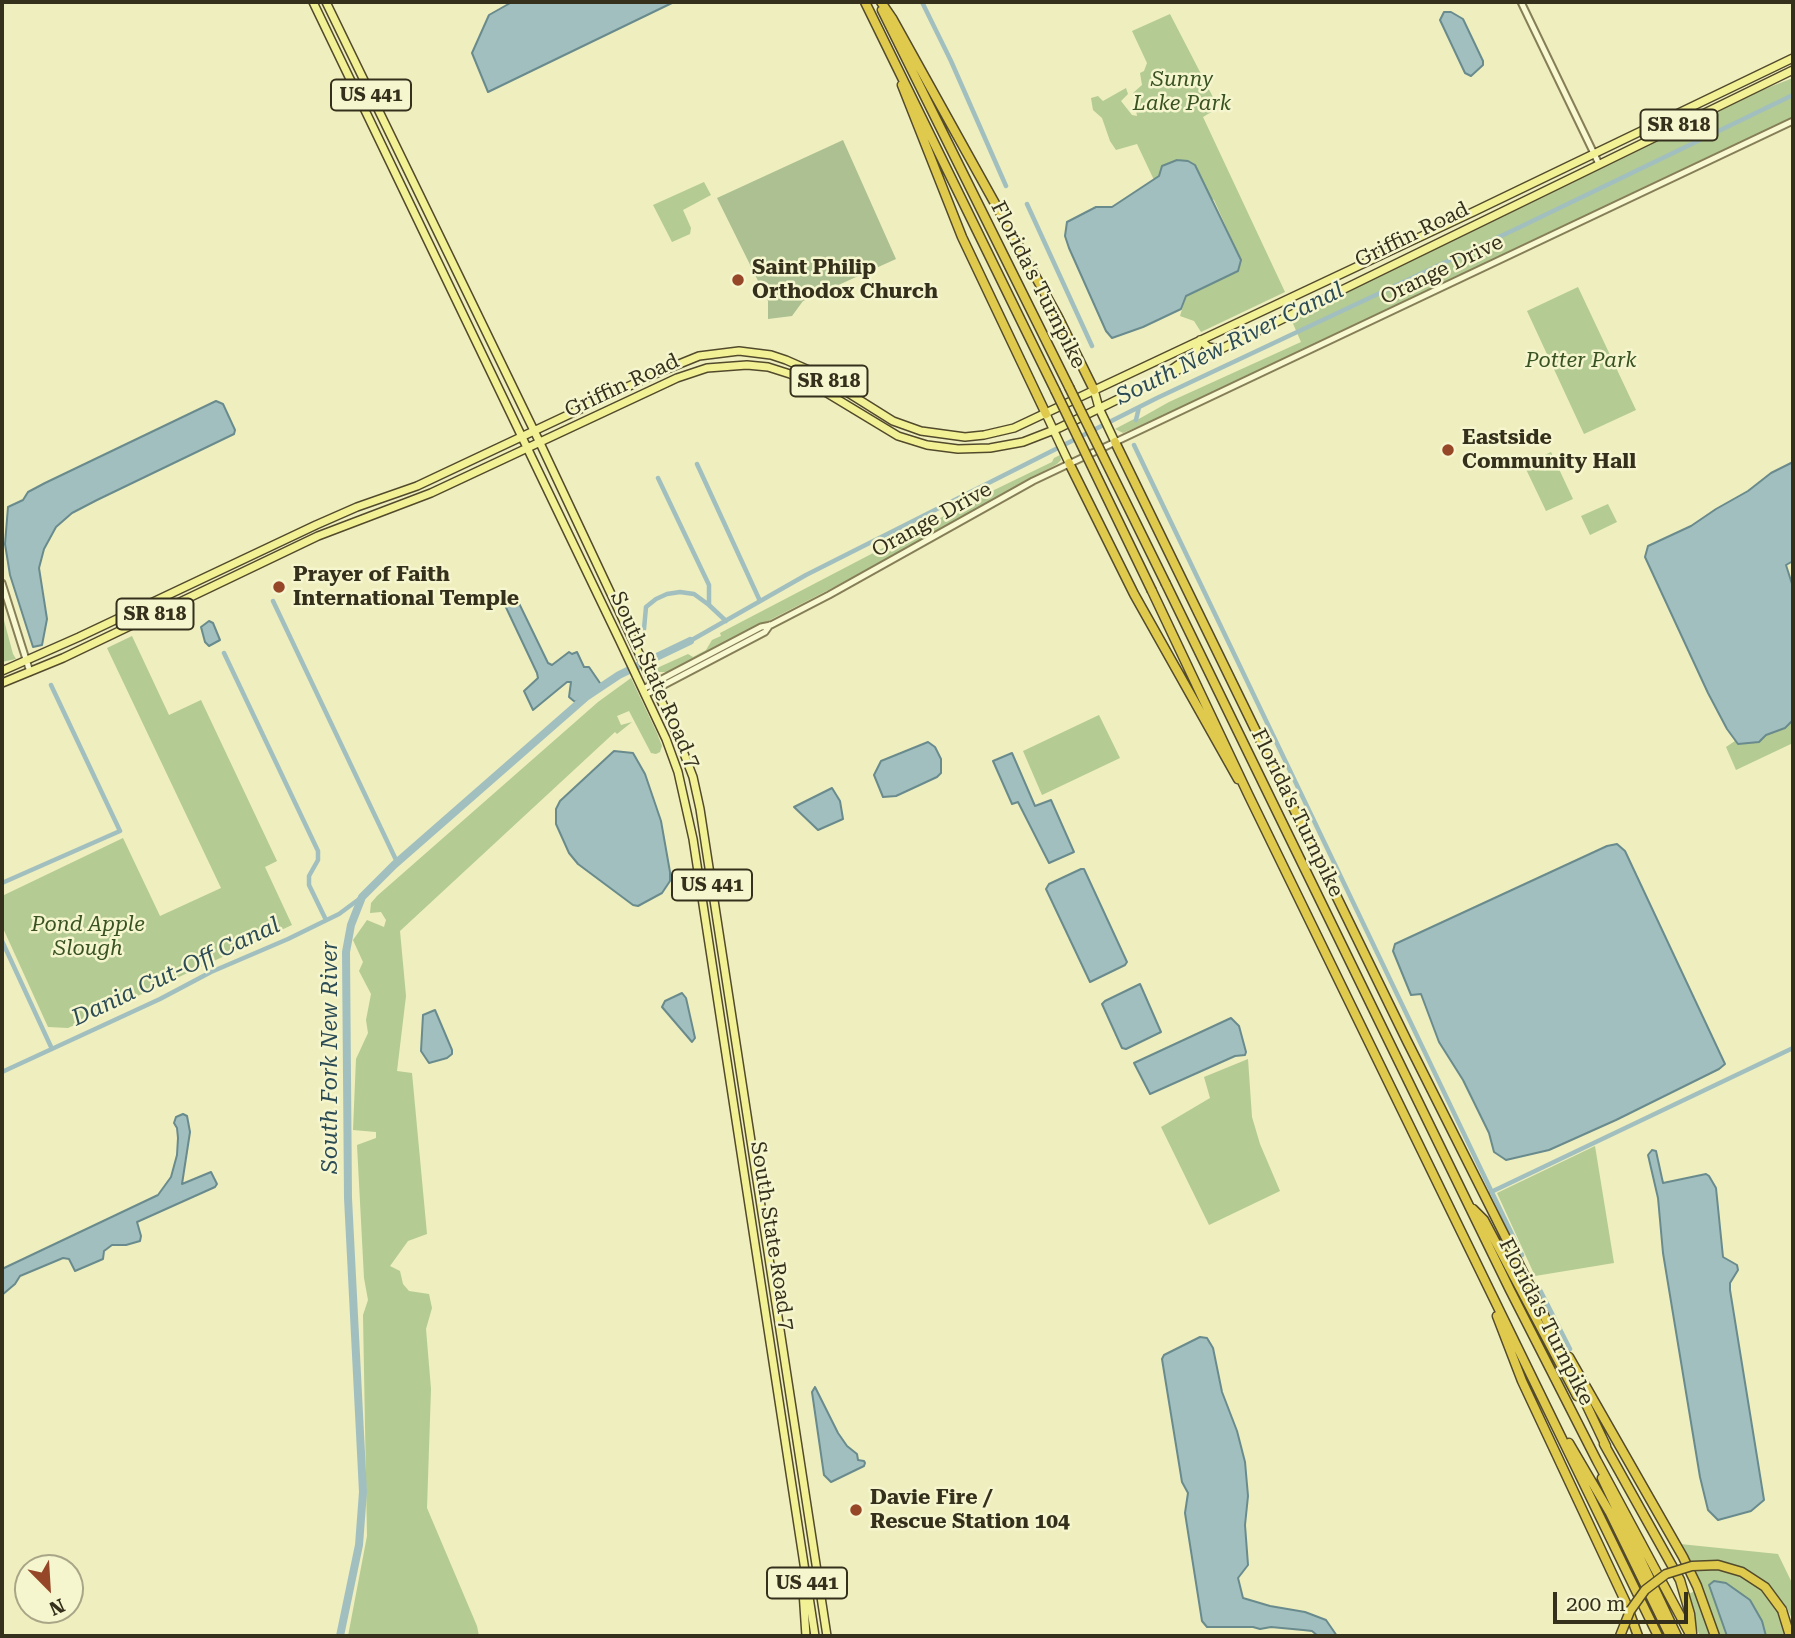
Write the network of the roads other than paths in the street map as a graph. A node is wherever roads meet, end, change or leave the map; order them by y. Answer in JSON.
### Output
{"nodes":[{"id":1,"x":313,"y":2,"type":"edge"},
{"id":2,"x":326,"y":2,"type":"edge"},
{"id":3,"x":865,"y":2,"type":"edge"},
{"id":4,"x":880,"y":2,"type":"edge"},
{"id":5,"x":1521,"y":2,"type":"edge"},
{"id":6,"x":1793,"y":58,"type":"edge"},
{"id":7,"x":893,"y":59,"type":"junction"},
{"id":8,"x":1793,"y":70,"type":"edge"},
{"id":9,"x":1718,"y":94,"type":"junction"},
{"id":10,"x":1793,"y":121,"type":"edge"},
{"id":11,"x":1669,"y":130,"type":"junction"},
{"id":12,"x":1594,"y":154,"type":"junction"},
{"id":13,"x":1599,"y":164,"type":"junction"},
{"id":14,"x":1491,"y":204,"type":"junction"},
{"id":15,"x":1473,"y":212,"type":"junction"},
{"id":16,"x":1484,"y":219,"type":"junction"},
{"id":17,"x":1458,"y":232,"type":"junction"},
{"id":18,"x":432,"y":251,"type":"junction"},
{"id":19,"x":450,"y":258,"type":"junction"},
{"id":20,"x":440,"y":265,"type":"junction"},
{"id":21,"x":458,"y":275,"type":"junction"},
{"id":22,"x":1200,"y":340,"type":"junction"},
{"id":23,"x":1220,"y":349,"type":"junction"},
{"id":24,"x":1159,"y":379,"type":"junction"},
{"id":25,"x":1094,"y":390,"type":"junction"},
{"id":26,"x":1101,"y":412,"type":"junction"},
{"id":27,"x":1046,"y":414,"type":"junction"},
{"id":28,"x":534,"y":432,"type":"junction"},
{"id":29,"x":1054,"y":434,"type":"junction"},
{"id":30,"x":523,"y":437,"type":"junction"},
{"id":31,"x":1115,"y":442,"type":"junction"},
{"id":32,"x":540,"y":443,"type":"junction"},
{"id":33,"x":528,"y":448,"type":"junction"},
{"id":34,"x":1069,"y":463,"type":"junction"},
{"id":35,"x":584,"y":565,"type":"junction"},
{"id":36,"x":603,"y":578,"type":"junction"},
{"id":37,"x":2,"y":583,"type":"edge"},
{"id":38,"x":771,"y":625,"type":"junction"},
{"id":39,"x":717,"y":650,"type":"junction"},
{"id":40,"x":711,"y":661,"type":"junction"},
{"id":41,"x":26,"y":662,"type":"junction"},
{"id":42,"x":2,"y":671,"type":"edge"},
{"id":43,"x":30,"y":672,"type":"junction"},
{"id":44,"x":2,"y":683,"type":"edge"},
{"id":45,"x":654,"y":687,"type":"junction"},
{"id":46,"x":644,"y":692,"type":"junction"},
{"id":47,"x":1248,"y":794,"type":"junction"},
{"id":48,"x":688,"y":810,"type":"junction"},
{"id":49,"x":703,"y":828,"type":"junction"},
{"id":50,"x":1466,"y":1201,"type":"junction"},
{"id":51,"x":749,"y":1203,"type":"junction"},
{"id":52,"x":763,"y":1218,"type":"junction"},
{"id":53,"x":1481,"y":1274,"type":"junction"},
{"id":54,"x":1532,"y":1290,"type":"junction"},
{"id":55,"x":1555,"y":1423,"type":"junction"},
{"id":56,"x":1606,"y":1446,"type":"junction"},
{"id":57,"x":1597,"y":1461,"type":"junction"},
{"id":58,"x":799,"y":1530,"type":"junction"},
{"id":59,"x":806,"y":1636,"type":"edge"},
{"id":60,"x":815,"y":1636,"type":"edge"},
{"id":61,"x":827,"y":1636,"type":"edge"},
{"id":62,"x":1620,"y":1636,"type":"edge"},
{"id":63,"x":1638,"y":1636,"type":"edge"},
{"id":64,"x":1658,"y":1636,"type":"edge"},
{"id":65,"x":1670,"y":1636,"type":"edge"},
{"id":66,"x":1676,"y":1636,"type":"edge"},
{"id":67,"x":1692,"y":1636,"type":"edge"},
{"id":68,"x":1716,"y":1636,"type":"edge"},
{"id":69,"x":1790,"y":1636,"type":"edge"}],
"edges":[{"from":1,"to":18,"type":"main road","name":"South State Road 7","number":"US 441"},
{"from":2,"to":19,"type":"main road","name":"South State Road 7","number":"US 441"},
{"from":3,"to":7,"type":"highway","name":"Florida's Turnpike"},
{"from":4,"to":25,"type":"highway"},
{"from":4,"to":50,"type":"highway","name":"Florida's Turnpike","bridge":true},
{"from":5,"to":12,"type":"street"},
{"from":6,"to":9,"type":"main road","name":"Griffin Road","number":"SR 818"},
{"from":7,"to":27,"type":"highway"},
{"from":7,"to":47,"type":"highway","name":"Florida's Turnpike","bridge":true},
{"from":8,"to":11,"type":"main road","name":"Griffin Road","number":"SR 818"},
{"from":9,"to":11,"type":"main road"},
{"from":9,"to":12,"type":"main road","name":"Griffin Road","number":"SR 818"},
{"from":10,"to":31,"type":"street","name":"Orange Drive"},
{"from":11,"to":13,"type":"main road","name":"Griffin Road","number":"SR 818"},
{"from":12,"to":13,"type":"street"},
{"from":12,"to":14,"type":"main road","name":"Griffin Road","number":"SR 818"},
{"from":13,"to":16,"type":"main road","name":"Griffin Road","number":"SR 818"},
{"from":14,"to":15,"type":"main road","name":"Griffin Road","number":"SR 818"},
{"from":14,"to":16,"type":"main road"},
{"from":15,"to":17,"type":"main road"},
{"from":15,"to":22,"type":"main road","name":"Griffin Road","number":"SR 818"},
{"from":16,"to":17,"type":"main road","name":"Griffin Road","number":"SR 818"},
{"from":17,"to":23,"type":"main road","name":"Griffin Road","number":"SR 818"},
{"from":18,"to":19,"type":"main road"},
{"from":18,"to":20,"type":"main road","name":"South State Road 7","number":"US 441"},
{"from":19,"to":21,"type":"main road","name":"South State Road 7","number":"US 441"},
{"from":20,"to":21,"type":"main road"},
{"from":20,"to":30,"type":"main road","name":"South State Road 7","number":"US 441"},
{"from":21,"to":28,"type":"main road","name":"South State Road 7","number":"US 441"},
{"from":22,"to":23,"type":"main road"},
{"from":22,"to":24,"type":"main road"},
{"from":22,"to":25,"type":"main road","name":"Griffin Road","number":"SR 818"},
{"from":23,"to":24,"type":"main road","name":"Griffin Road","number":"SR 818"},
{"from":24,"to":26,"type":"main road","name":"Griffin Road","number":"SR 818"},
{"from":25,"to":26,"type":"main road"},
{"from":25,"to":27,"type":"main road","name":"Griffin Road","number":"SR 818"},
{"from":26,"to":29,"type":"main road","name":"Griffin Road","number":"SR 818"},
{"from":26,"to":31,"type":"main road"},
{"from":27,"to":28,"type":"main road","name":"Griffin Road","number":"SR 818"},
{"from":27,"to":29,"type":"main road"},
{"from":28,"to":30,"type":"main road","name":"Griffin Road","number":"SR 818"},
{"from":28,"to":32,"type":"main road","name":"South State Road 7","number":"US 441"},
{"from":29,"to":32,"type":"main road","name":"Griffin Road","number":"SR 818"},
{"from":29,"to":34,"type":"main road"},
{"from":30,"to":33,"type":"main road","name":"South State Road 7","number":"US 441"},
{"from":30,"to":41,"type":"main road","name":"Griffin Road","number":"SR 818"},
{"from":31,"to":34,"type":"street","name":"Orange Drive"},
{"from":31,"to":54,"type":"highway"},
{"from":32,"to":33,"type":"main road","name":"Griffin Road","number":"SR 818"},
{"from":32,"to":36,"type":"main road","name":"South State Road 7","number":"US 441"},
{"from":33,"to":35,"type":"main road","name":"South State Road 7","number":"US 441"},
{"from":33,"to":43,"type":"main road","name":"Griffin Road","number":"SR 818"},
{"from":34,"to":38,"type":"street","name":"Orange Drive"},
{"from":34,"to":47,"type":"highway"},
{"from":35,"to":36,"type":"main road"},
{"from":35,"to":46,"type":"main road","name":"South State Road 7","number":"US 441"},
{"from":36,"to":45,"type":"main road","name":"South State Road 7","number":"US 441"},
{"from":37,"to":41,"type":"street"},
{"from":38,"to":39,"type":"street","name":"Orange Drive"},
{"from":38,"to":40,"type":"street","name":"Orange Drive"},
{"from":39,"to":40,"type":"street"},
{"from":39,"to":45,"type":"street","name":"Orange Drive"},
{"from":40,"to":45,"type":"street","name":"Orange Drive"},
{"from":41,"to":42,"type":"main road","name":"Griffin Road","number":"SR 818"},
{"from":41,"to":43,"type":"street"},
{"from":43,"to":44,"type":"main road","name":"Griffin Road","number":"SR 818"},
{"from":45,"to":46,"type":"street","name":"Orange Drive"},
{"from":45,"to":49,"type":"main road","name":"South State Road 7","number":"US 441"},
{"from":46,"to":48,"type":"main road","name":"South State Road 7","number":"US 441"},
{"from":47,"to":53,"type":"highway","name":"Florida's Turnpike"},
{"from":48,"to":49,"type":"main road"},
{"from":48,"to":51,"type":"main road","name":"South State Road 7","number":"US 441"},
{"from":49,"to":52,"type":"main road","name":"South State Road 7","number":"US 441"},
{"from":50,"to":56,"type":"highway"},
{"from":50,"to":57,"type":"highway","name":"Florida's Turnpike"},
{"from":51,"to":52,"type":"main road"},
{"from":51,"to":58,"type":"main road","name":"South State Road 7","number":"US 441"},
{"from":52,"to":61,"type":"main road","name":"South State Road 7","number":"US 441"},
{"from":53,"to":55,"type":"highway","name":"Florida's Turnpike"},
{"from":53,"to":63,"type":"highway"},
{"from":54,"to":56,"type":"highway"},
{"from":54,"to":68,"type":"highway"},
{"from":55,"to":64,"type":"highway","name":"Florida's Turnpike"},
{"from":55,"to":65,"type":"highway"},
{"from":56,"to":67,"type":"highway"},
{"from":57,"to":66,"type":"highway"},
{"from":57,"to":67,"type":"highway","name":"Florida's Turnpike"},
{"from":58,"to":59,"type":"main road"},
{"from":58,"to":60,"type":"main road","name":"South State Road 7","number":"US 441"},
{"from":62,"to":69,"type":"highway","bridge":true}]}
